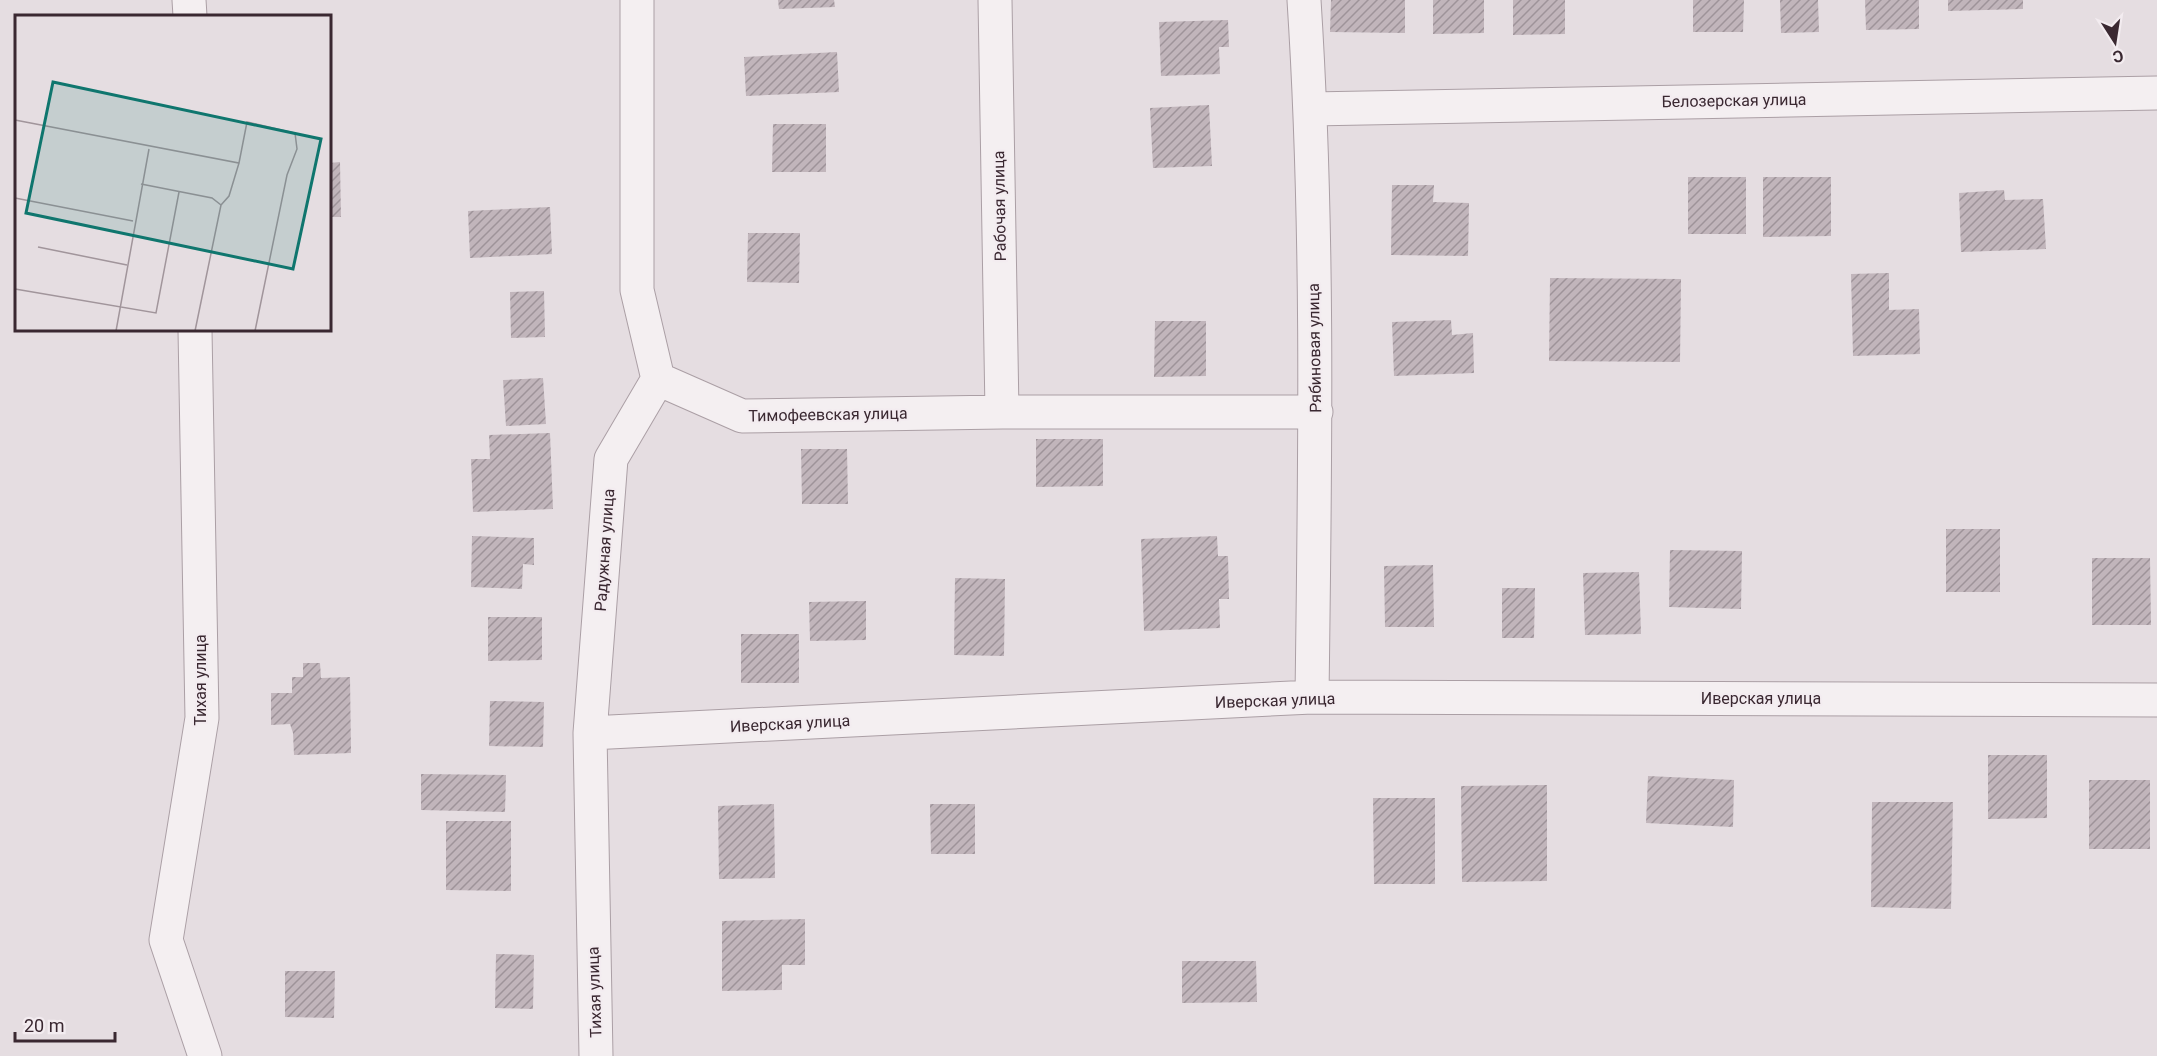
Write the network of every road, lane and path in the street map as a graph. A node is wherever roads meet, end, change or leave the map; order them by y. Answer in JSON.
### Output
{"nodes":[{"id":1,"x":637,"y":0,"type":"edge"},
{"id":2,"x":995,"y":0,"type":"edge"},
{"id":3,"x":1304,"y":0,"type":"edge"},
{"id":4,"x":2157,"y":93,"type":"edge"},
{"id":5,"x":1311,"y":108,"type":"junction"},
{"id":6,"x":195,"y":332,"type":"edge"},
{"id":7,"x":658,"y":379,"type":"junction"},
{"id":8,"x":1002,"y":412,"type":"junction"},
{"id":9,"x":1316,"y":412,"type":"junction"},
{"id":10,"x":1312,"y":697,"type":"junction"},
{"id":11,"x":2157,"y":700,"type":"edge"},
{"id":12,"x":590,"y":733,"type":"junction"},
{"id":13,"x":206,"y":1056,"type":"edge"},
{"id":14,"x":596,"y":1056,"type":"edge"}],
"edges":[{"from":1,"to":7,"type":"street"},
{"from":2,"to":8,"type":"street","name":"Рабочая улица"},
{"from":3,"to":5,"type":"street","name":"Рябиновая улица"},
{"from":4,"to":5,"type":"street","name":"Белозерская улица"},
{"from":5,"to":9,"type":"street","name":"Рябиновая улица"},
{"from":6,"to":13,"type":"street","name":"Тихая улица"},
{"from":7,"to":8,"type":"street","name":"Тимофеевская улица"},
{"from":7,"to":12,"type":"street","name":"Радужная улица"},
{"from":8,"to":9,"type":"street","name":"Тимофеевская улица"},
{"from":9,"to":10,"type":"street","name":"Рябиновая улица"},
{"from":10,"to":11,"type":"street","name":"Иверская улица"},
{"from":10,"to":12,"type":"street","name":"Иверская улица"},
{"from":12,"to":14,"type":"street","name":"Тихая улица"}]}
